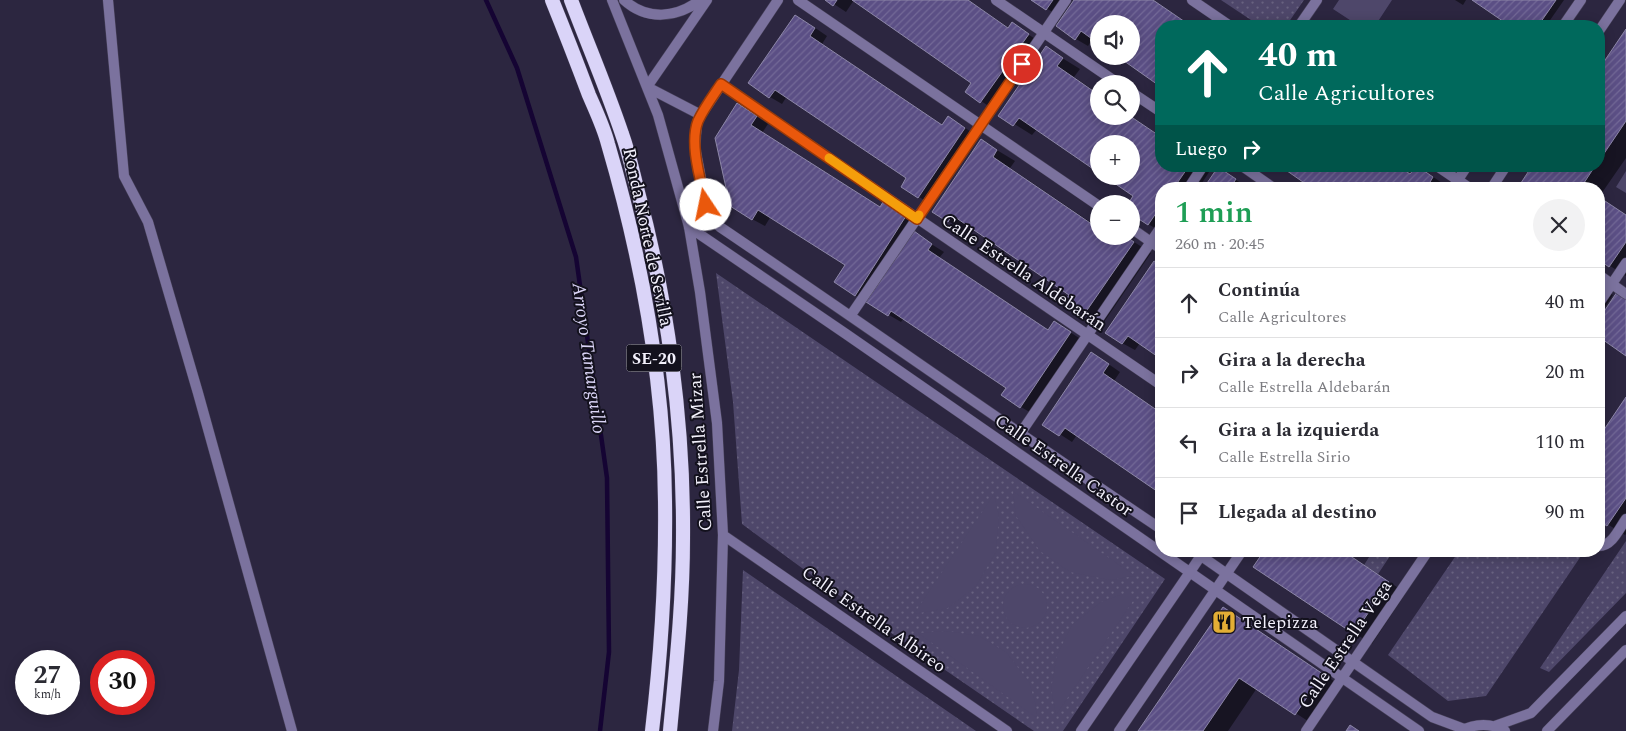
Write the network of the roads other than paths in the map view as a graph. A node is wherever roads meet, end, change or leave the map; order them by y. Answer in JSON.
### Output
{"nodes":[{"id":1,"x":108,"y":0,"type":"edge"},
{"id":2,"x":552,"y":0,"type":"edge"},
{"id":3,"x":571,"y":0,"type":"edge"},
{"id":4,"x":612,"y":0,"type":"edge"},
{"id":5,"x":624,"y":0,"type":"edge"},
{"id":6,"x":700,"y":0,"type":"edge"},
{"id":7,"x":707,"y":0,"type":"edge"},
{"id":8,"x":778,"y":0,"type":"edge"},
{"id":9,"x":798,"y":0,"type":"edge"},
{"id":10,"x":996,"y":0,"type":"edge"},
{"id":11,"x":1066,"y":0,"type":"edge"},
{"id":12,"x":1192,"y":0,"type":"edge"},
{"id":13,"x":1317,"y":0,"type":"edge"},
{"id":14,"x":1581,"y":0,"type":"edge"},
{"id":15,"x":1620,"y":0,"type":"edge"},
{"id":16,"x":1221,"y":20,"type":"edge"},
{"id":17,"x":1303,"y":20,"type":"edge"},
{"id":18,"x":1567,"y":20,"type":"edge"},
{"id":19,"x":1605,"y":22,"type":"edge"},
{"id":20,"x":1043,"y":33,"type":"junction"},
{"id":21,"x":1106,"y":75,"type":"edge"},
{"id":22,"x":721,"y":84,"type":"junction"},
{"id":23,"x":647,"y":87,"type":"junction"},
{"id":24,"x":1140,"y":98,"type":"edge"},
{"id":25,"x":1155,"y":108,"type":"edge"},
{"id":26,"x":701,"y":115,"type":"junction"},
{"id":27,"x":981,"y":125,"type":"junction"},
{"id":28,"x":1251,"y":172,"type":"edge"},
{"id":29,"x":1443,"y":172,"type":"edge"},
{"id":30,"x":1265,"y":182,"type":"edge"},
{"id":31,"x":1453,"y":182,"type":"edge"},
{"id":32,"x":1090,"y":200,"type":"edge"},
{"id":33,"x":917,"y":219,"type":"junction"},
{"id":34,"x":689,"y":228,"type":"junction"},
{"id":35,"x":1140,"y":234,"type":"edge"},
{"id":36,"x":1155,"y":236,"type":"edge"},
{"id":37,"x":1151,"y":242,"type":"junction"},
{"id":38,"x":1155,"y":245,"type":"edge"},
{"id":39,"x":1626,"y":263,"type":"edge"},
{"id":40,"x":1605,"y":279,"type":"edge"},
{"id":41,"x":1612,"y":284,"type":"junction"},
{"id":42,"x":1605,"y":294,"type":"edge"},
{"id":43,"x":1626,"y":294,"type":"edge"},
{"id":44,"x":851,"y":315,"type":"junction"},
{"id":45,"x":1088,"y":335,"type":"junction"},
{"id":46,"x":1155,"y":381,"type":"edge"},
{"id":47,"x":1020,"y":434,"type":"junction"},
{"id":48,"x":1626,"y":519,"type":"edge"},
{"id":49,"x":1155,"y":525,"type":"edge"},
{"id":50,"x":723,"y":535,"type":"junction"},
{"id":51,"x":1605,"y":544,"type":"edge"},
{"id":52,"x":1155,"y":548,"type":"edge"},
{"id":53,"x":1168,"y":557,"type":"edge"},
{"id":54,"x":1198,"y":557,"type":"edge"},
{"id":55,"x":1205,"y":557,"type":"edge"},
{"id":56,"x":1238,"y":557,"type":"edge"},
{"id":57,"x":1424,"y":557,"type":"edge"},
{"id":58,"x":1190,"y":572,"type":"junction"},
{"id":59,"x":1226,"y":575,"type":"junction"},
{"id":60,"x":1216,"y":590,"type":"junction"},
{"id":61,"x":1626,"y":616,"type":"edge"},
{"id":62,"x":1626,"y":650,"type":"edge"},
{"id":63,"x":1352,"y":663,"type":"junction"},
{"id":64,"x":1342,"y":678,"type":"junction"},
{"id":65,"x":1495,"y":726,"type":"junction"},
{"id":66,"x":1463,"y":730,"type":"edge"},
{"id":67,"x":292,"y":731,"type":"edge"},
{"id":68,"x":652,"y":731,"type":"edge"},
{"id":69,"x":670,"y":731,"type":"edge"},
{"id":70,"x":713,"y":731,"type":"edge"},
{"id":71,"x":1007,"y":731,"type":"edge"},
{"id":72,"x":1081,"y":731,"type":"edge"},
{"id":73,"x":1119,"y":731,"type":"edge"},
{"id":74,"x":1306,"y":731,"type":"edge"},
{"id":75,"x":1419,"y":731,"type":"edge"},
{"id":76,"x":1506,"y":731,"type":"edge"},
{"id":77,"x":1547,"y":731,"type":"edge"}],
"edges":[{"from":1,"to":67,"type":"street"},
{"from":2,"to":68,"type":"highway","name":"Ronda Norte de Sevilla","number":"SE-20"},
{"from":3,"to":69,"type":"highway","name":"Ronda Norte de Sevilla","number":"SE-20"},
{"from":4,"to":23,"type":"street","name":"Calle Estrella Mizar"},
{"from":5,"to":6,"type":"street"},
{"from":7,"to":23,"type":"street"},
{"from":8,"to":22,"type":"street","name":"Calle Estrella Castor"},
{"from":9,"to":27,"type":"street"},
{"from":10,"to":20,"type":"street"},
{"from":11,"to":20,"type":"street"},
{"from":12,"to":16,"type":"street"},
{"from":13,"to":17,"type":"street"},
{"from":14,"to":18,"type":"street"},
{"from":15,"to":19,"type":"street"},
{"from":20,"to":21,"type":"street"},
{"from":20,"to":27,"type":"street"},
{"from":22,"to":26,"type":"street","name":"Calle Estrella Castor"},
{"from":22,"to":33,"type":"street","name":"Calle Estrella Aldebarán"},
{"from":23,"to":26,"type":"street"},
{"from":23,"to":34,"type":"street","name":"Calle Estrella Mizar"},
{"from":24,"to":25,"type":"street"},
{"from":26,"to":44,"type":"street","name":"Calle Estrella Castor"},
{"from":27,"to":32,"type":"street"},
{"from":27,"to":33,"type":"street"},
{"from":28,"to":30,"type":"street"},
{"from":29,"to":31,"type":"street"},
{"from":33,"to":44,"type":"street"},
{"from":33,"to":45,"type":"street","name":"Calle Estrella Aldebarán"},
{"from":34,"to":50,"type":"street","name":"Calle Estrella Mizar"},
{"from":34,"to":52,"type":"street","name":"Calle Estrella Castor"},
{"from":35,"to":37,"type":"street"},
{"from":36,"to":37,"type":"street"},
{"from":37,"to":38,"type":"street"},
{"from":37,"to":45,"type":"street"},
{"from":39,"to":41,"type":"street"},
{"from":40,"to":41,"type":"street"},
{"from":41,"to":42,"type":"street"},
{"from":41,"to":43,"type":"street"},
{"from":44,"to":47,"type":"street","name":"Calle Estrella Castor"},
{"from":45,"to":46,"type":"street","name":"Calle Estrella Aldebarán"},
{"from":45,"to":47,"type":"street"},
{"from":47,"to":49,"type":"street","name":"Calle Estrella Castor"},
{"from":48,"to":51,"type":"street"},
{"from":50,"to":70,"type":"street","name":"Calle Estrella Mizar"},
{"from":50,"to":71,"type":"street","name":"Calle Estrella Albireo"},
{"from":53,"to":58,"type":"street","name":"Calle Estrella Castor"},
{"from":54,"to":58,"type":"street"},
{"from":55,"to":59,"type":"street"},
{"from":56,"to":59,"type":"street"},
{"from":57,"to":63,"type":"street","name":"Calle Estrella Vega"},
{"from":58,"to":60,"type":"street","name":"Calle Estrella Castor"},
{"from":58,"to":72,"type":"street"},
{"from":59,"to":60,"type":"street"},
{"from":59,"to":63,"type":"street"},
{"from":60,"to":64,"type":"street","name":"Calle Estrella Castor"},
{"from":60,"to":73,"type":"street"},
{"from":61,"to":65,"type":"street"},
{"from":62,"to":77,"type":"street"},
{"from":63,"to":64,"type":"street","name":"Calle Estrella Vega"},
{"from":63,"to":66,"type":"street"},
{"from":64,"to":74,"type":"street","name":"Calle Estrella Vega"},
{"from":64,"to":75,"type":"street","name":"Calle Estrella Castor"},
{"from":65,"to":66,"type":"street"},
{"from":65,"to":76,"type":"street"}]}
